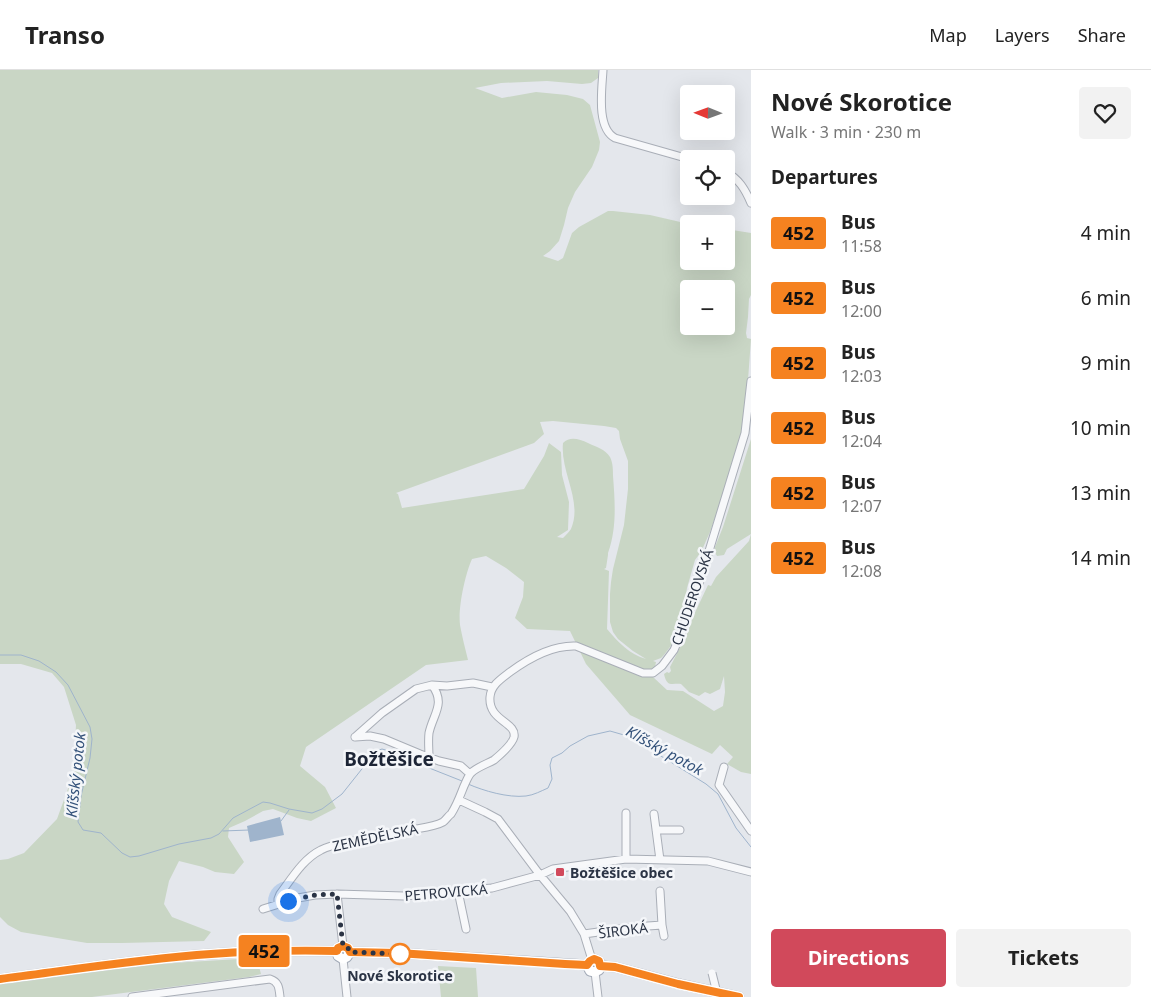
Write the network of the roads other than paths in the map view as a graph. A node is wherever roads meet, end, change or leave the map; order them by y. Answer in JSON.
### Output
{"nodes":[{"id":1,"x":603,"y":70,"type":"edge"},
{"id":2,"x":680,"y":156,"type":"edge"},
{"id":3,"x":735,"y":179,"type":"edge"},
{"id":4,"x":751,"y":202,"type":"edge"},
{"id":5,"x":751,"y":381,"type":"edge"},
{"id":6,"x":432,"y":685,"type":"junction"},
{"id":7,"x":492,"y":688,"type":"junction"},
{"id":8,"x":429,"y":757,"type":"junction"},
{"id":9,"x":724,"y":767,"type":"dead end"},
{"id":10,"x":467,"y":780,"type":"junction"},
{"id":11,"x":459,"y":800,"type":"junction"},
{"id":12,"x":626,"y":813,"type":"dead end"},
{"id":13,"x":654,"y":814,"type":"dead end"},
{"id":14,"x":656,"y":830,"type":"junction"},
{"id":15,"x":680,"y":830,"type":"dead end"},
{"id":16,"x":751,"y":831,"type":"edge"},
{"id":17,"x":626,"y":859,"type":"junction"},
{"id":18,"x":660,"y":860,"type":"junction"},
{"id":19,"x":751,"y":872,"type":"edge"},
{"id":20,"x":540,"y":875,"type":"junction"},
{"id":21,"x":660,"y":891,"type":"dead end"},
{"id":22,"x":458,"y":892,"type":"junction"},
{"id":23,"x":337,"y":894,"type":"junction"},
{"id":24,"x":278,"y":904,"type":"junction"},
{"id":25,"x":264,"y":909,"type":"dead end"},
{"id":26,"x":662,"y":925,"type":"junction"},
{"id":27,"x":466,"y":929,"type":"dead end"},
{"id":28,"x":584,"y":934,"type":"junction"},
{"id":29,"x":664,"y":936,"type":"dead end"},
{"id":30,"x":343,"y":952,"type":"junction"},
{"id":31,"x":590,"y":962,"type":"junction"},
{"id":32,"x":598,"y":969,"type":"junction"},
{"id":33,"x":712,"y":973,"type":"dead end"},
{"id":34,"x":0,"y":979,"type":"edge"},
{"id":35,"x":132,"y":997,"type":"edge"},
{"id":36,"x":280,"y":997,"type":"edge"},
{"id":37,"x":347,"y":997,"type":"edge"},
{"id":38,"x":598,"y":997,"type":"edge"},
{"id":39,"x":718,"y":997,"type":"edge"},
{"id":40,"x":739,"y":997,"type":"edge"}],
"edges":[{"from":1,"to":2,"type":"street"},
{"from":3,"to":4,"type":"street"},
{"from":5,"to":7,"type":"street","name":"CHUDEROVSKÁ"},
{"from":6,"to":7,"type":"street"},
{"from":6,"to":8,"type":"street"},
{"from":6,"to":8,"type":"street"},
{"from":7,"to":10,"type":"street"},
{"from":8,"to":10,"type":"street"},
{"from":9,"to":16,"type":"street"},
{"from":10,"to":11,"type":"street"},
{"from":11,"to":20,"type":"street"},
{"from":11,"to":24,"type":"street","name":"ZEMĚDĚLSKÁ"},
{"from":12,"to":17,"type":"street"},
{"from":13,"to":14,"type":"street"},
{"from":14,"to":15,"type":"street"},
{"from":14,"to":18,"type":"street"},
{"from":17,"to":18,"type":"street","name":"PETROVICKÁ"},
{"from":17,"to":20,"type":"street","name":"PETROVICKÁ"},
{"from":18,"to":19,"type":"street","name":"PETROVICKÁ"},
{"from":20,"to":22,"type":"street","name":"PETROVICKÁ"},
{"from":20,"to":28,"type":"street","name":"ŠIROKÁ"},
{"from":21,"to":26,"type":"street"},
{"from":22,"to":23,"type":"street","name":"PETROVICKÁ"},
{"from":22,"to":27,"type":"street"},
{"from":23,"to":24,"type":"street","name":"PETROVICKÁ"},
{"from":23,"to":30,"type":"street"},
{"from":24,"to":25,"type":"street","name":"PETROVICKÁ"},
{"from":26,"to":28,"type":"street","name":"ŠIROKÁ"},
{"from":26,"to":29,"type":"street"},
{"from":28,"to":31,"type":"street","name":"ŠIROKÁ"},
{"from":30,"to":31,"type":"main road"},
{"from":30,"to":34,"type":"main road"},
{"from":30,"to":37,"type":"street"},
{"from":31,"to":32,"type":"main road"},
{"from":32,"to":38,"type":"street"},
{"from":32,"to":40,"type":"main road"},
{"from":33,"to":39,"type":"street","bridge":true},
{"from":35,"to":36,"type":"street"}]}
